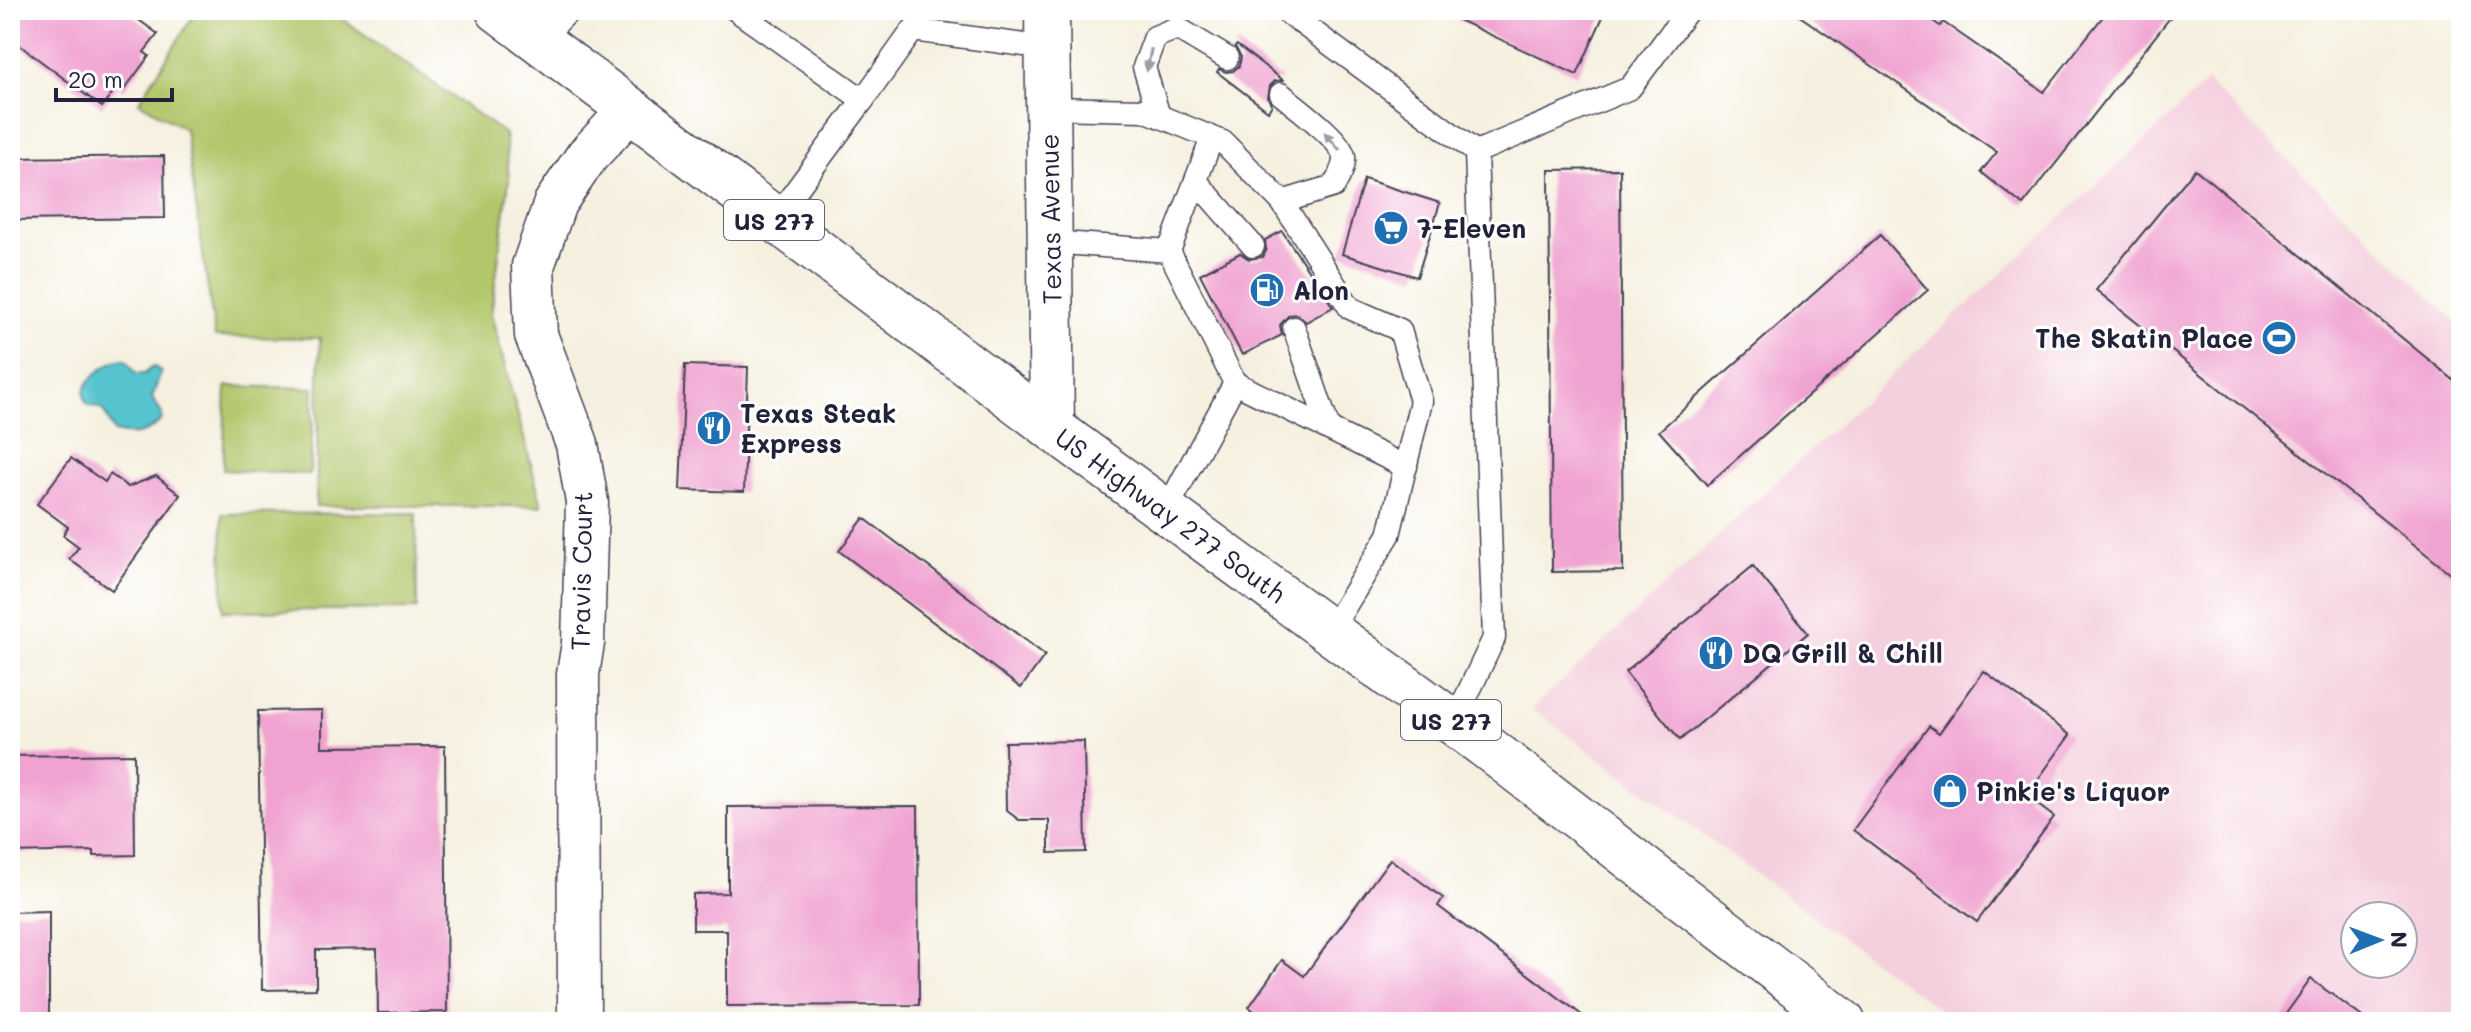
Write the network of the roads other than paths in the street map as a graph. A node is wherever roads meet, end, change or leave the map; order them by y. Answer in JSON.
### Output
{"nodes":[{"id":1,"x":498,"y":10,"type":"edge"},
{"id":2,"x":570,"y":10,"type":"edge"},
{"id":3,"x":736,"y":10,"type":"edge"},
{"id":4,"x":769,"y":10,"type":"edge"},
{"id":5,"x":1284,"y":10,"type":"edge"},
{"id":6,"x":1688,"y":10,"type":"edge"},
{"id":7,"x":914,"y":20,"type":"edge"},
{"id":8,"x":1047,"y":29,"type":"edge"},
{"id":9,"x":771,"y":35,"type":"junction"},
{"id":10,"x":539,"y":41,"type":"junction"},
{"id":11,"x":1227,"y":58,"type":"dead end"},
{"id":12,"x":1281,"y":94,"type":"dead end"},
{"id":13,"x":863,"y":100,"type":"junction"},
{"id":14,"x":1048,"y":108,"type":"junction"},
{"id":15,"x":630,"y":110,"type":"junction"},
{"id":16,"x":1159,"y":116,"type":"junction"},
{"id":17,"x":1212,"y":138,"type":"junction"},
{"id":18,"x":1476,"y":152,"type":"junction"},
{"id":19,"x":1196,"y":181,"type":"junction"},
{"id":20,"x":1282,"y":202,"type":"junction"},
{"id":21,"x":774,"y":220,"type":"junction"},
{"id":22,"x":1050,"y":242,"type":"junction"},
{"id":23,"x":1253,"y":246,"type":"dead end"},
{"id":24,"x":1169,"y":251,"type":"junction"},
{"id":25,"x":1294,"y":328,"type":"dead end"},
{"id":26,"x":1235,"y":383,"type":"junction"},
{"id":27,"x":1052,"y":428,"type":"junction"},
{"id":28,"x":1329,"y":429,"type":"junction"},
{"id":29,"x":1406,"y":467,"type":"junction"},
{"id":30,"x":1166,"y":511,"type":"junction"},
{"id":31,"x":1330,"y":631,"type":"junction"},
{"id":32,"x":1454,"y":723,"type":"junction"},
{"id":33,"x":579,"y":1022,"type":"edge"},
{"id":34,"x":1843,"y":1022,"type":"edge"}],
"edges":[{"from":1,"to":10,"type":"main road","name":"US Highway 277 South","number":"US 277"},
{"from":2,"to":10,"type":"lane"},
{"from":3,"to":9,"type":"lane"},
{"from":4,"to":9,"type":"lane"},
{"from":5,"to":18,"type":"lane"},
{"from":6,"to":18,"type":"lane"},
{"from":7,"to":8,"type":"lane"},
{"from":7,"to":13,"type":"lane"},
{"from":8,"to":14,"type":"main road","name":"Texas Avenue"},
{"from":9,"to":13,"type":"lane"},
{"from":10,"to":15,"type":"main road","name":"US Highway 277 South","number":"US 277"},
{"from":11,"to":16,"type":"lane","one_way":true},
{"from":20,"to":12,"type":"lane","one_way":true},
{"from":13,"to":21,"type":"lane"},
{"from":14,"to":16,"type":"lane"},
{"from":14,"to":22,"type":"main road","name":"Texas Avenue"},
{"from":15,"to":21,"type":"main road","name":"US Highway 277 South","number":"US 277"},
{"from":15,"to":33,"type":"street","name":"Travis Court"},
{"from":16,"to":17,"type":"lane"},
{"from":17,"to":19,"type":"lane"},
{"from":17,"to":20,"type":"lane"},
{"from":18,"to":32,"type":"lane"},
{"from":19,"to":23,"type":"lane"},
{"from":19,"to":24,"type":"lane"},
{"from":20,"to":29,"type":"lane"},
{"from":21,"to":27,"type":"main road","name":"US Highway 277 South","number":"US 277"},
{"from":22,"to":24,"type":"lane"},
{"from":22,"to":27,"type":"main road","name":"Texas Avenue"},
{"from":24,"to":26,"type":"lane"},
{"from":25,"to":28,"type":"lane"},
{"from":26,"to":28,"type":"lane"},
{"from":26,"to":30,"type":"lane"},
{"from":27,"to":30,"type":"main road","name":"US Highway 277 South","number":"US 277"},
{"from":28,"to":29,"type":"lane"},
{"from":29,"to":31,"type":"lane"},
{"from":30,"to":31,"type":"main road","name":"US Highway 277 South","number":"US 277"},
{"from":31,"to":32,"type":"main road","name":"US Highway 277 South","number":"US 277"},
{"from":32,"to":34,"type":"main road","name":"US Highway 277 South","number":"US 277"}]}
